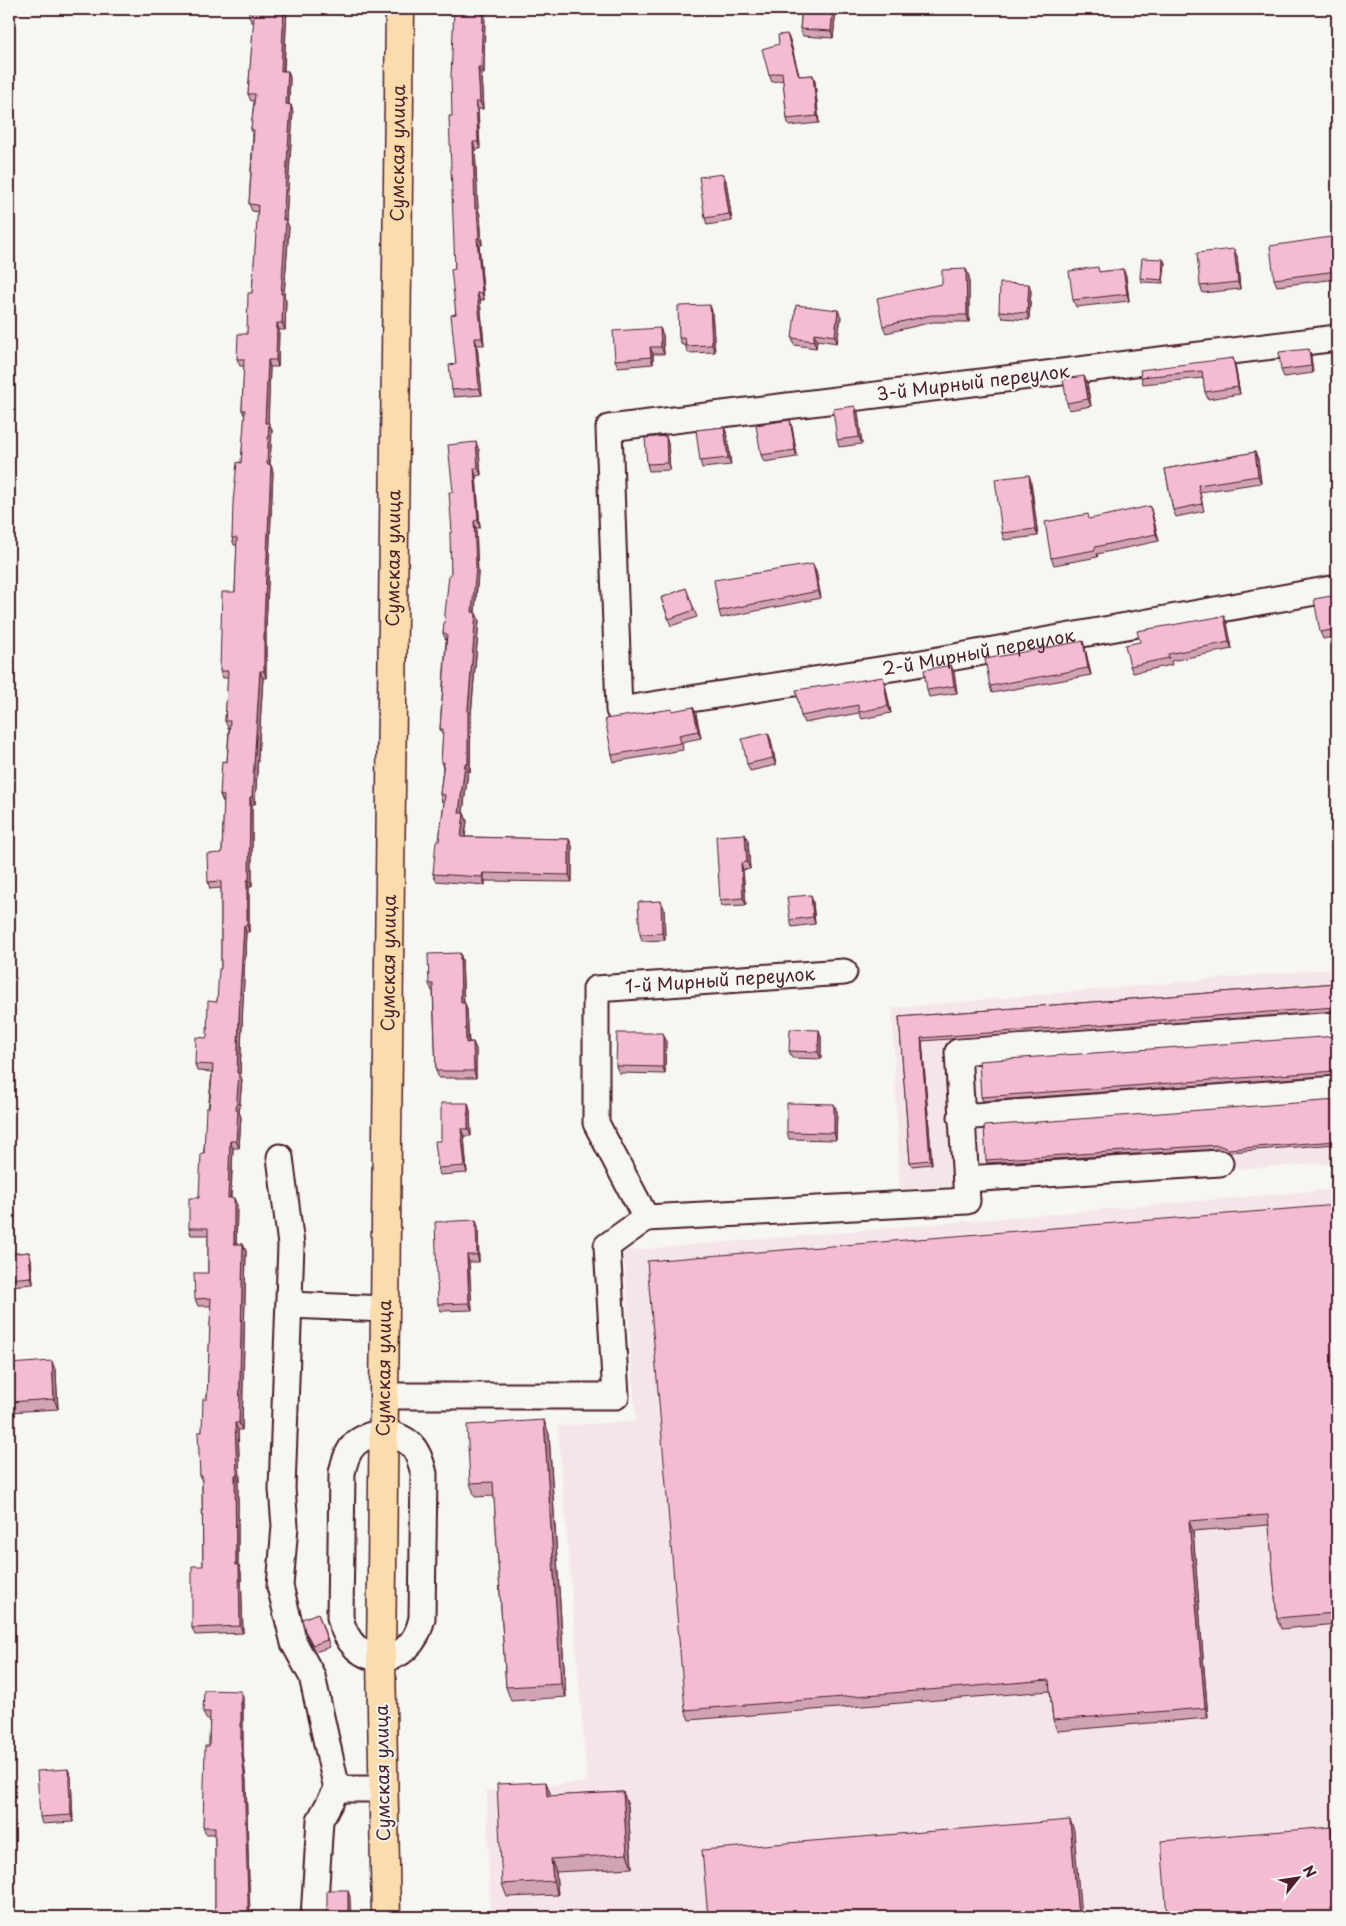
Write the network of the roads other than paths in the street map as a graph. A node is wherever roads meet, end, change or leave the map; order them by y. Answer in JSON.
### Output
{"nodes":[{"id":1,"x":400,"y":9,"type":"edge"},
{"id":2,"x":1337,"y":338,"type":"edge"},
{"id":3,"x":1337,"y":588,"type":"edge"},
{"id":4,"x":619,"y":710,"type":"joint"},
{"id":5,"x":844,"y":972,"type":"dead end"},
{"id":6,"x":1337,"y":1025,"type":"edge"},
{"id":7,"x":1337,"y":1089,"type":"edge"},
{"id":8,"x":961,"y":1117,"type":"junction"},
{"id":9,"x":280,"y":1157,"type":"dead end"},
{"id":10,"x":1220,"y":1162,"type":"dead end"},
{"id":11,"x":967,"y":1190,"type":"junction"},
{"id":12,"x":646,"y":1218,"type":"junction"},
{"id":13,"x":289,"y":1305,"type":"junction"},
{"id":14,"x":384,"y":1309,"type":"junction"},
{"id":15,"x":384,"y":1396,"type":"junction"},
{"id":16,"x":383,"y":1432,"type":"junction"},
{"id":17,"x":381,"y":1658,"type":"junction"},
{"id":18,"x":337,"y":1789,"type":"junction"},
{"id":19,"x":383,"y":1790,"type":"junction"},
{"id":20,"x":389,"y":1914,"type":"edge"},
{"id":21,"x":314,"y":1917,"type":"edge"}],
"edges":[{"from":1,"to":14,"type":"main road","name":"Сумская улица"},
{"from":2,"to":4,"type":"street","name":"3-й Мирный переулок"},
{"from":3,"to":4,"type":"street","name":"2-й Мирный переулок"},
{"from":5,"to":12,"type":"street","name":"1-й Мирный переулок"},
{"from":6,"to":8,"type":"street"},
{"from":7,"to":8,"type":"street"},
{"from":8,"to":11,"type":"street"},
{"from":9,"to":13,"type":"street"},
{"from":10,"to":11,"type":"street"},
{"from":11,"to":12,"type":"street"},
{"from":12,"to":15,"type":"street"},
{"from":13,"to":14,"type":"street"},
{"from":13,"to":18,"type":"street"},
{"from":14,"to":15,"type":"main road","name":"Сумская улица"},
{"from":15,"to":16,"type":"main road","name":"Сумская улица"},
{"from":16,"to":17,"type":"main road","name":"Сумская улица"},
{"from":16,"to":17,"type":"street"},
{"from":16,"to":17,"type":"street"},
{"from":17,"to":19,"type":"main road","name":"Сумская улица"},
{"from":18,"to":19,"type":"street"},
{"from":18,"to":21,"type":"street"},
{"from":19,"to":20,"type":"main road","name":"Сумская улица"}]}
